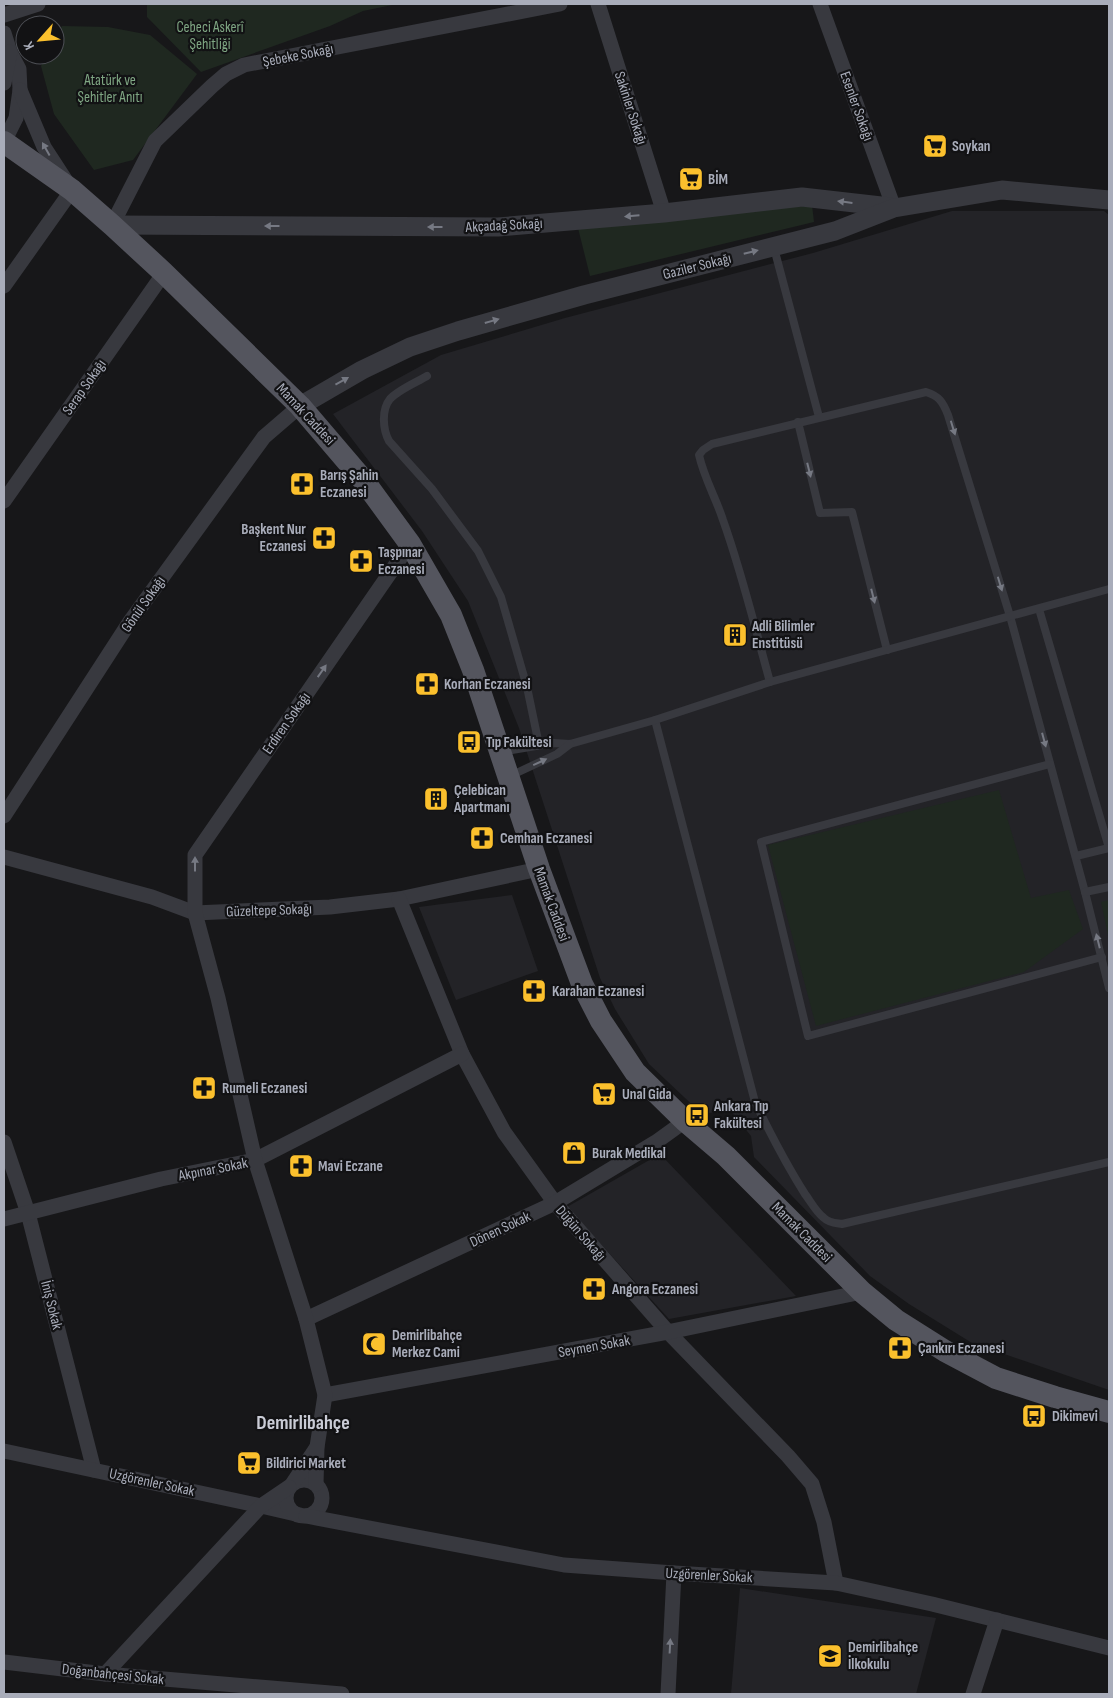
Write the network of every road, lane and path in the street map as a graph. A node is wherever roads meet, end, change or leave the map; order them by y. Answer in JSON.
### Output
{"nodes":[{"id":1,"x":38,"y":4,"type":"edge"},
{"id":2,"x":560,"y":4,"type":"edge"},
{"id":3,"x":598,"y":4,"type":"edge"},
{"id":4,"x":820,"y":4,"type":"edge"},
{"id":5,"x":4,"y":16,"type":"edge"},
{"id":6,"x":4,"y":33,"type":"edge"},
{"id":7,"x":10,"y":52,"type":"junction"},
{"id":8,"x":4,"y":82,"type":"edge"},
{"id":9,"x":20,"y":90,"type":"junction"},
{"id":10,"x":4,"y":142,"type":"edge"},
{"id":11,"x":72,"y":190,"type":"junction"},
{"id":12,"x":1109,"y":200,"type":"edge"},
{"id":13,"x":894,"y":208,"type":"junction"},
{"id":14,"x":664,"y":213,"type":"junction"},
{"id":15,"x":112,"y":225,"type":"junction"},
{"id":16,"x":773,"y":247,"type":"junction"},
{"id":17,"x":164,"y":273,"type":"junction"},
{"id":18,"x":4,"y":286,"type":"edge"},
{"id":19,"x":427,"y":376,"type":"dead end"},
{"id":20,"x":300,"y":406,"type":"junction"},
{"id":21,"x":819,"y":417,"type":"junction"},
{"id":22,"x":798,"y":422,"type":"junction"},
{"id":23,"x":4,"y":501,"type":"edge"},
{"id":24,"x":410,"y":544,"type":"junction"},
{"id":25,"x":1109,"y":589,"type":"edge"},
{"id":26,"x":1039,"y":609,"type":"junction"},
{"id":27,"x":1010,"y":616,"type":"junction"},
{"id":28,"x":887,"y":650,"type":"junction"},
{"id":29,"x":770,"y":682,"type":"junction"},
{"id":30,"x":655,"y":720,"type":"junction"},
{"id":31,"x":570,"y":744,"type":"junction"},
{"id":32,"x":539,"y":745,"type":"junction"},
{"id":33,"x":500,"y":752,"type":"junction"},
{"id":34,"x":1050,"y":764,"type":"junction"},
{"id":35,"x":509,"y":776,"type":"junction"},
{"id":36,"x":4,"y":816,"type":"edge"},
{"id":37,"x":1109,"y":848,"type":"edge"},
{"id":38,"x":1076,"y":856,"type":"junction"},
{"id":39,"x":4,"y":857,"type":"edge"},
{"id":40,"x":539,"y":868,"type":"junction"},
{"id":41,"x":1109,"y":888,"type":"edge"},
{"id":42,"x":1085,"y":892,"type":"junction"},
{"id":43,"x":399,"y":899,"type":"junction"},
{"id":44,"x":195,"y":913,"type":"junction"},
{"id":45,"x":1102,"y":957,"type":"junction"},
{"id":46,"x":1109,"y":988,"type":"edge"},
{"id":47,"x":462,"y":1054,"type":"junction"},
{"id":48,"x":685,"y":1121,"type":"junction"},
{"id":49,"x":4,"y":1142,"type":"edge"},
{"id":50,"x":255,"y":1160,"type":"junction"},
{"id":51,"x":1109,"y":1162,"type":"edge"},
{"id":52,"x":555,"y":1204,"type":"junction"},
{"id":53,"x":28,"y":1213,"type":"junction"},
{"id":54,"x":4,"y":1219,"type":"edge"},
{"id":55,"x":862,"y":1292,"type":"junction"},
{"id":56,"x":306,"y":1319,"type":"junction"},
{"id":57,"x":668,"y":1332,"type":"junction"},
{"id":58,"x":325,"y":1395,"type":"junction"},
{"id":59,"x":1109,"y":1412,"type":"edge"},
{"id":60,"x":317,"y":1447,"type":"junction"},
{"id":61,"x":4,"y":1451,"type":"edge"},
{"id":62,"x":94,"y":1470,"type":"junction"},
{"id":63,"x":291,"y":1485,"type":"junction"},
{"id":64,"x":319,"y":1490,"type":"junction"},
{"id":65,"x":261,"y":1506,"type":"junction"},
{"id":66,"x":303,"y":1516,"type":"junction"},
{"id":67,"x":335,"y":1522,"type":"junction"},
{"id":68,"x":674,"y":1574,"type":"junction"},
{"id":69,"x":836,"y":1582,"type":"junction"},
{"id":70,"x":996,"y":1620,"type":"junction"},
{"id":71,"x":1109,"y":1648,"type":"edge"},
{"id":72,"x":4,"y":1662,"type":"edge"},
{"id":73,"x":105,"y":1674,"type":"junction"},
{"id":74,"x":342,"y":1694,"type":"edge"},
{"id":75,"x":668,"y":1694,"type":"edge"},
{"id":76,"x":973,"y":1694,"type":"edge"}],
"edges":[{"from":1,"to":5,"type":"street"},
{"from":2,"to":15,"type":"street","name":"Şebeke Sokağı"},
{"from":3,"to":14,"type":"street","name":"Sakinler Sokağı"},
{"from":4,"to":13,"type":"street","name":"Esenler Sokağı"},
{"from":6,"to":7,"type":"street"},
{"from":7,"to":8,"type":"street"},
{"from":7,"to":9,"type":"street"},
{"from":9,"to":10,"type":"street"},
{"from":11,"to":9,"type":"street","one_way":true},
{"from":10,"to":11,"type":"main road","name":"Mamak Caddesi"},
{"from":11,"to":15,"type":"main road","name":"Mamak Caddesi"},
{"from":11,"to":18,"type":"street"},
{"from":12,"to":13,"type":"street","name":"Gaziler Sokağı"},
{"from":13,"to":14,"type":"street","name":"Akçadağ Sokağı","one_way":true},
{"from":13,"to":16,"type":"street","name":"Gaziler Sokağı"},
{"from":14,"to":15,"type":"street","name":"Akçadağ Sokağı","one_way":true},
{"from":15,"to":17,"type":"main road","name":"Mamak Caddesi"},
{"from":20,"to":16,"type":"street","name":"Gaziler Sokağı","one_way":true},
{"from":16,"to":21,"type":"lane"},
{"from":17,"to":20,"type":"main road","name":"Mamak Caddesi"},
{"from":17,"to":23,"type":"street","name":"Serap Sokağı"},
{"from":19,"to":32,"type":"lane"},
{"from":20,"to":24,"type":"main road","name":"Mamak Caddesi"},
{"from":20,"to":36,"type":"street","name":"Gönül Sokağı"},
{"from":21,"to":22,"type":"lane"},
{"from":21,"to":27,"type":"lane","one_way":true},
{"from":22,"to":28,"type":"lane","one_way":true},
{"from":22,"to":29,"type":"lane"},
{"from":24,"to":33,"type":"main road","name":"Mamak Caddesi"},
{"from":44,"to":24,"type":"street","name":"Erdiren Sokağı","one_way":true},
{"from":25,"to":26,"type":"lane"},
{"from":26,"to":27,"type":"lane"},
{"from":26,"to":37,"type":"lane"},
{"from":27,"to":28,"type":"lane"},
{"from":27,"to":34,"type":"lane","one_way":true},
{"from":28,"to":29,"type":"lane"},
{"from":29,"to":30,"type":"lane"},
{"from":30,"to":31,"type":"lane"},
{"from":30,"to":51,"type":"lane"},
{"from":31,"to":32,"type":"lane"},
{"from":35,"to":31,"type":"lane","one_way":true},
{"from":32,"to":33,"type":"lane"},
{"from":33,"to":35,"type":"main road","name":"Mamak Caddesi"},
{"from":34,"to":38,"type":"lane"},
{"from":34,"to":45,"type":"lane"},
{"from":35,"to":40,"type":"main road","name":"Mamak Caddesi"},
{"from":37,"to":38,"type":"lane"},
{"from":38,"to":42,"type":"lane"},
{"from":39,"to":44,"type":"street","name":"Güzeltepe Sokağı"},
{"from":40,"to":43,"type":"street","name":"Güzeltepe Sokağı"},
{"from":40,"to":48,"type":"main road","name":"Mamak Caddesi"},
{"from":41,"to":42,"type":"lane"},
{"from":45,"to":42,"type":"lane","one_way":true},
{"from":43,"to":44,"type":"street","name":"Güzeltepe Sokağı"},
{"from":43,"to":47,"type":"street","name":"Düğün Sokağı"},
{"from":44,"to":50,"type":"street","name":"Erdiren Sokağı"},
{"from":45,"to":46,"type":"lane"},
{"from":47,"to":50,"type":"street","name":"Akpınar Sokak"},
{"from":47,"to":52,"type":"street","name":"Düğün Sokağı"},
{"from":48,"to":52,"type":"street","name":"Dönen Sokak"},
{"from":48,"to":55,"type":"main road","name":"Mamak Caddesi"},
{"from":49,"to":53,"type":"street","name":"İniş Sokak"},
{"from":50,"to":53,"type":"street","name":"Akpınar Sokak"},
{"from":50,"to":56,"type":"street","name":"Erdiren Sokağı"},
{"from":52,"to":56,"type":"street","name":"Dönen Sokak"},
{"from":52,"to":57,"type":"street","name":"Düğün Sokağı"},
{"from":53,"to":54,"type":"street","name":"Akpınar Sokak"},
{"from":53,"to":62,"type":"street","name":"İniş Sokak"},
{"from":55,"to":57,"type":"street","name":"Seymen Sokak"},
{"from":55,"to":59,"type":"main road","name":"Mamak Caddesi"},
{"from":56,"to":58,"type":"street","name":"Erdiren Sokağı"},
{"from":57,"to":58,"type":"street","name":"Seymen Sokak"},
{"from":57,"to":69,"type":"street","name":"Düğün Sokağı"},
{"from":58,"to":60,"type":"street"},
{"from":60,"to":63,"type":"street"},
{"from":60,"to":64,"type":"street"},
{"from":61,"to":62,"type":"street","name":"Uzgörenler Sokak"},
{"from":62,"to":65,"type":"street","name":"Uzgörenler Sokak"},
{"from":63,"to":64,"type":"street"},
{"from":63,"to":65,"type":"street"},
{"from":63,"to":66,"type":"street"},
{"from":64,"to":66,"type":"street"},
{"from":64,"to":67,"type":"street"},
{"from":65,"to":66,"type":"street","name":"Uzgörenler Sokak"},
{"from":65,"to":73,"type":"street"},
{"from":66,"to":67,"type":"street","name":"Uzgörenler Sokak"},
{"from":67,"to":68,"type":"street","name":"Uzgörenler Sokak"},
{"from":68,"to":69,"type":"street","name":"Uzgörenler Sokak"},
{"from":75,"to":68,"type":"street","one_way":true},
{"from":69,"to":70,"type":"street","name":"Uzgörenler Sokak"},
{"from":70,"to":71,"type":"street","name":"Uzgörenler Sokak"},
{"from":70,"to":76,"type":"street"},
{"from":72,"to":73,"type":"street","name":"Doğanbahçesi Sokak"},
{"from":73,"to":74,"type":"street","name":"Doğanbahçesi Sokak"}]}
